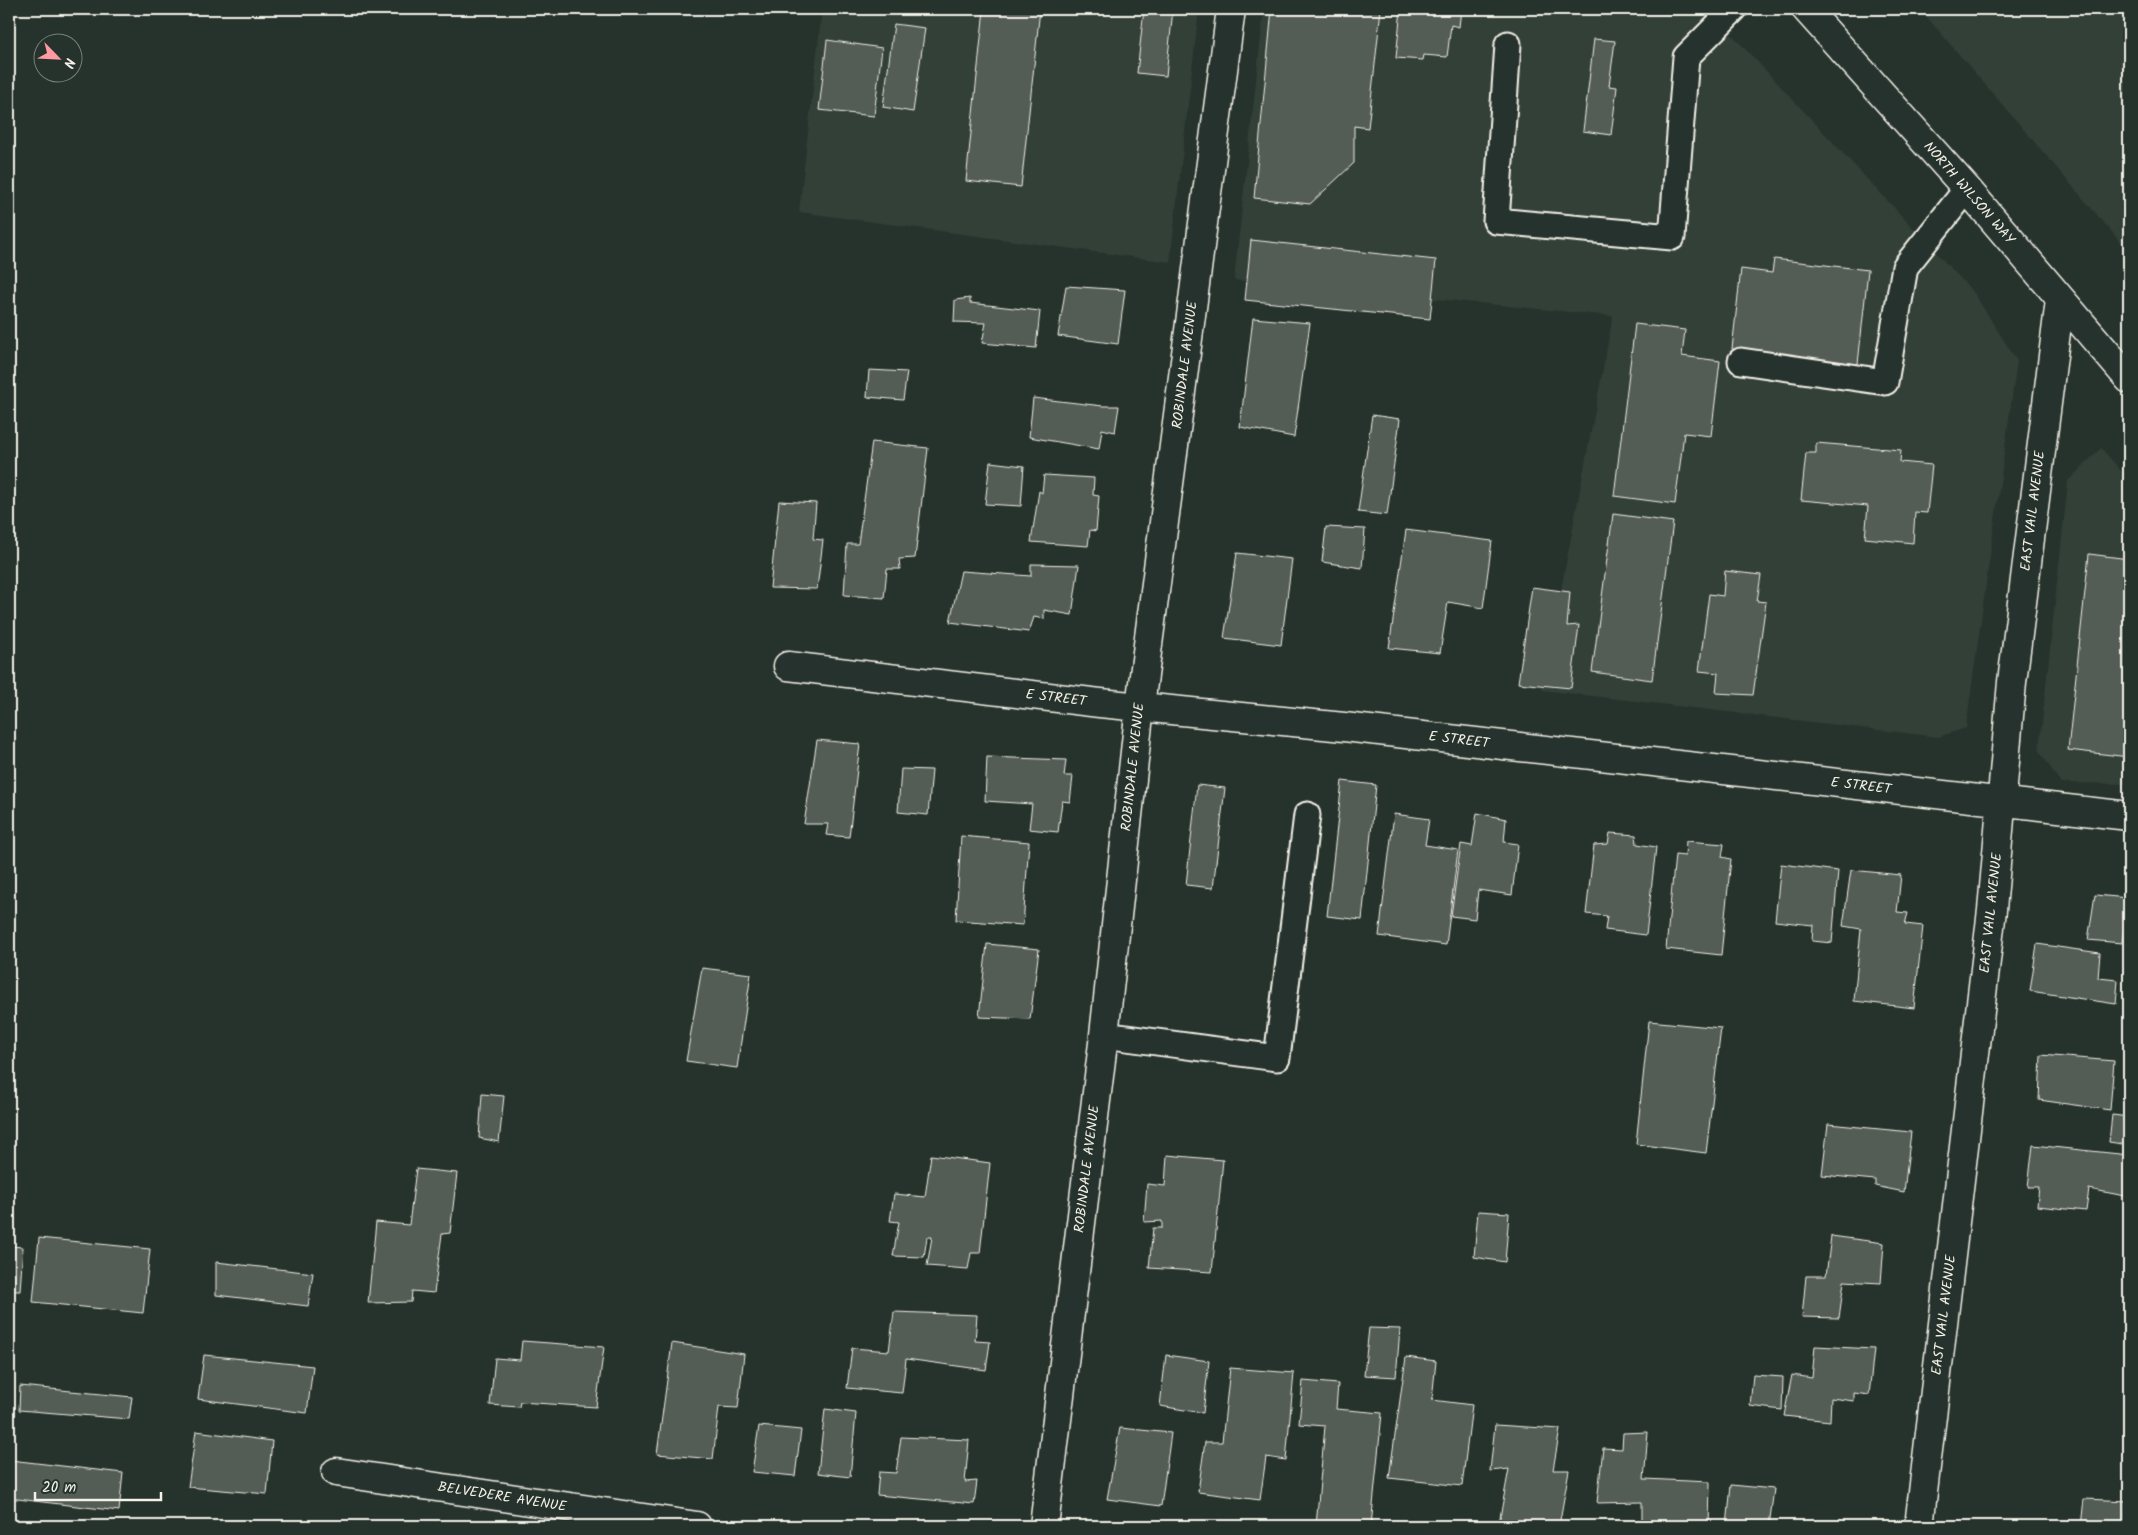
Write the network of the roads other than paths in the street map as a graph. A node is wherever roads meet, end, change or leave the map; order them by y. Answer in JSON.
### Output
{"nodes":[{"id":1,"x":1231,"y":9,"type":"edge"},
{"id":2,"x":1734,"y":9,"type":"edge"},
{"id":3,"x":1806,"y":9,"type":"edge"},
{"id":4,"x":1508,"y":44,"type":"dead end"},
{"id":5,"x":1967,"y":189,"type":"junction"},
{"id":6,"x":2060,"y":300,"type":"junction"},
{"id":7,"x":1741,"y":361,"type":"dead end"},
{"id":8,"x":2127,"y":373,"type":"edge"},
{"id":9,"x":788,"y":666,"type":"dead end"},
{"id":10,"x":1140,"y":706,"type":"junction"},
{"id":11,"x":2002,"y":802,"type":"junction"},
{"id":12,"x":1307,"y":815,"type":"dead end"},
{"id":13,"x":2129,"y":816,"type":"edge"},
{"id":14,"x":1104,"y":1035,"type":"junction"},
{"id":15,"x":336,"y":1472,"type":"dead end"},
{"id":16,"x":697,"y":1526,"type":"edge"},
{"id":17,"x":1044,"y":1526,"type":"edge"},
{"id":18,"x":1919,"y":1526,"type":"edge"}],
"edges":[{"from":1,"to":10,"type":"street","name":"ROBINDALE AVENUE"},
{"from":2,"to":4,"type":"lane"},
{"from":3,"to":5,"type":"street","name":"NORTH WILSON WAY"},
{"from":5,"to":6,"type":"street","name":"NORTH WILSON WAY"},
{"from":5,"to":7,"type":"lane"},
{"from":6,"to":8,"type":"street","name":"NORTH WILSON WAY"},
{"from":6,"to":11,"type":"street","name":"EAST VAIL AVENUE"},
{"from":9,"to":10,"type":"street","name":"E STREET"},
{"from":10,"to":11,"type":"street","name":"E STREET"},
{"from":10,"to":14,"type":"street","name":"ROBINDALE AVENUE"},
{"from":11,"to":13,"type":"street","name":"E STREET"},
{"from":11,"to":18,"type":"street","name":"EAST VAIL AVENUE"},
{"from":12,"to":14,"type":"lane"},
{"from":14,"to":17,"type":"street","name":"ROBINDALE AVENUE"},
{"from":15,"to":16,"type":"street","name":"BELVEDERE AVENUE"}]}
